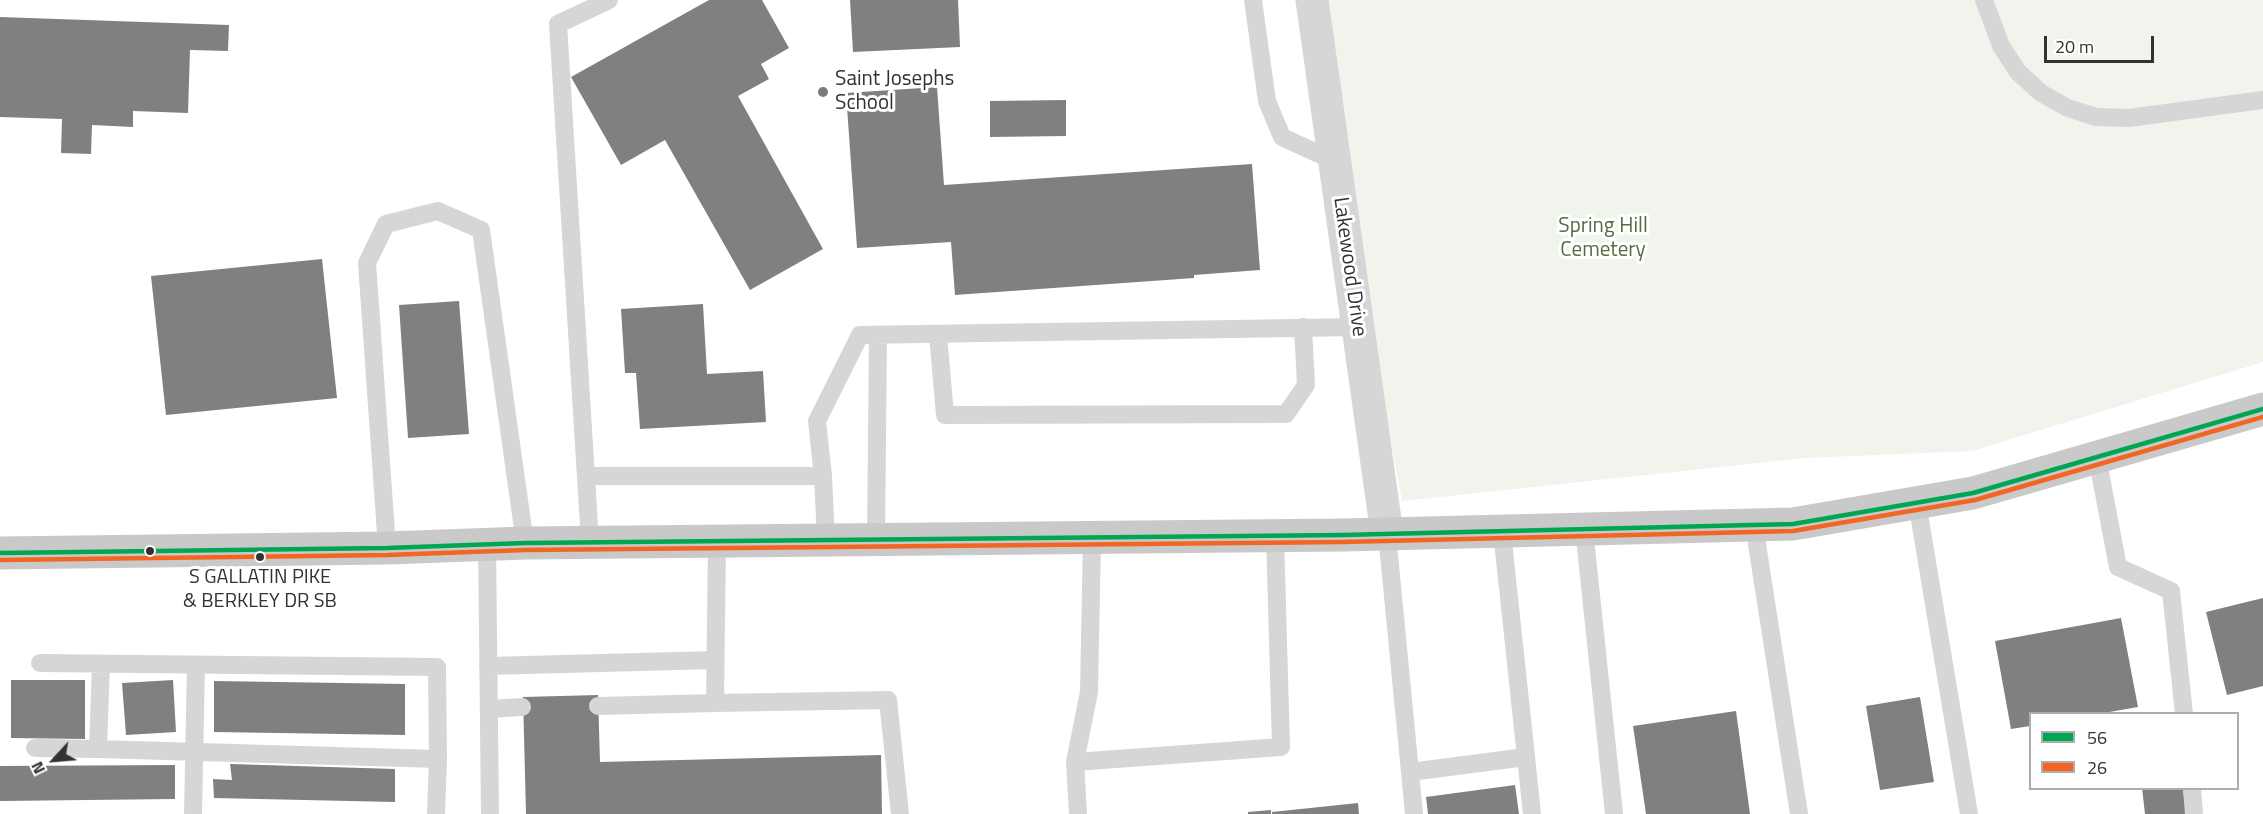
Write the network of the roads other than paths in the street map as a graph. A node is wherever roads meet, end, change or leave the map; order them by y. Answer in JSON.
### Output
{"nodes":[{"id":1,"x":609,"y":0,"type":"edge"},
{"id":2,"x":1253,"y":0,"type":"edge"},
{"id":3,"x":1312,"y":0,"type":"edge"},
{"id":4,"x":1984,"y":0,"type":"edge"},
{"id":5,"x":2263,"y":100,"type":"edge"},
{"id":6,"x":1334,"y":161,"type":"junction"},
{"id":7,"x":1303,"y":327,"type":"junction"},
{"id":8,"x":1358,"y":327,"type":"junction"},
{"id":9,"x":938,"y":334,"type":"junction"},
{"id":10,"x":878,"y":335,"type":"junction"},
{"id":11,"x":2263,"y":409,"type":"edge"},
{"id":12,"x":2097,"y":457,"type":"junction"},
{"id":13,"x":586,"y":476,"type":"junction"},
{"id":14,"x":823,"y":476,"type":"junction"},
{"id":15,"x":1917,"y":502,"type":"junction"},
{"id":16,"x":1754,"y":525,"type":"junction"},
{"id":17,"x":1584,"y":529,"type":"junction"},
{"id":18,"x":1502,"y":532,"type":"junction"},
{"id":19,"x":1387,"y":534,"type":"junction"},
{"id":20,"x":1275,"y":535,"type":"junction"},
{"id":21,"x":1092,"y":538,"type":"junction"},
{"id":22,"x":876,"y":539,"type":"junction"},
{"id":23,"x":826,"y":540,"type":"junction"},
{"id":24,"x":717,"y":541,"type":"junction"},
{"id":25,"x":590,"y":542,"type":"junction"},
{"id":26,"x":525,"y":543,"type":"junction"},
{"id":27,"x":487,"y":544,"type":"junction"},
{"id":28,"x":387,"y":548,"type":"junction"},
{"id":29,"x":0,"y":553,"type":"edge"},
{"id":30,"x":715,"y":660,"type":"junction"},
{"id":31,"x":40,"y":663,"type":"dead end"},
{"id":32,"x":101,"y":665,"type":"junction"},
{"id":33,"x":196,"y":665,"type":"junction"},
{"id":34,"x":488,"y":666,"type":"junction"},
{"id":35,"x":715,"y":703,"type":"junction"},
{"id":36,"x":598,"y":706,"type":"dead end"},
{"id":37,"x":522,"y":707,"type":"dead end"},
{"id":38,"x":489,"y":709,"type":"junction"},
{"id":39,"x":2184,"y":712,"type":"edge"},
{"id":40,"x":35,"y":748,"type":"dead end"},
{"id":41,"x":99,"y":749,"type":"junction"},
{"id":42,"x":194,"y":752,"type":"junction"},
{"id":43,"x":1526,"y":757,"type":"junction"},
{"id":44,"x":438,"y":759,"type":"junction"},
{"id":45,"x":1075,"y":762,"type":"junction"},
{"id":46,"x":1410,"y":772,"type":"junction"},
{"id":47,"x":2192,"y":790,"type":"edge"},
{"id":48,"x":193,"y":814,"type":"edge"},
{"id":49,"x":436,"y":814,"type":"edge"},
{"id":50,"x":490,"y":814,"type":"edge"},
{"id":51,"x":900,"y":814,"type":"edge"},
{"id":52,"x":1078,"y":814,"type":"edge"},
{"id":53,"x":1414,"y":814,"type":"edge"},
{"id":54,"x":1532,"y":814,"type":"edge"},
{"id":55,"x":1614,"y":814,"type":"edge"},
{"id":56,"x":1799,"y":814,"type":"edge"},
{"id":57,"x":1969,"y":814,"type":"edge"},
{"id":58,"x":2194,"y":814,"type":"edge"}],
"edges":[{"from":1,"to":13,"type":"lane"},
{"from":2,"to":6,"type":"lane"},
{"from":3,"to":6,"type":"street","name":"Lakewood Drive"},
{"from":4,"to":5,"type":"lane"},
{"from":6,"to":8,"type":"street","name":"Lakewood Drive"},
{"from":7,"to":8,"type":"lane"},
{"from":7,"to":9,"type":"lane"},
{"from":7,"to":9,"type":"lane"},
{"from":8,"to":19,"type":"street","name":"Lakewood Drive"},
{"from":9,"to":10,"type":"lane"},
{"from":10,"to":14,"type":"lane"},
{"from":10,"to":22,"type":"lane"},
{"from":11,"to":12,"type":"main road"},
{"from":12,"to":15,"type":"main road"},
{"from":12,"to":39,"type":"lane"},
{"from":13,"to":14,"type":"lane"},
{"from":13,"to":25,"type":"lane"},
{"from":14,"to":23,"type":"lane"},
{"from":15,"to":16,"type":"main road"},
{"from":15,"to":57,"type":"lane"},
{"from":16,"to":17,"type":"main road"},
{"from":16,"to":56,"type":"lane"},
{"from":17,"to":18,"type":"main road"},
{"from":17,"to":55,"type":"lane"},
{"from":18,"to":19,"type":"main road"},
{"from":18,"to":43,"type":"lane"},
{"from":19,"to":20,"type":"main road"},
{"from":19,"to":46,"type":"lane"},
{"from":20,"to":21,"type":"main road"},
{"from":20,"to":45,"type":"lane"},
{"from":21,"to":22,"type":"main road"},
{"from":21,"to":45,"type":"lane"},
{"from":22,"to":23,"type":"main road"},
{"from":23,"to":24,"type":"main road"},
{"from":24,"to":25,"type":"main road"},
{"from":24,"to":30,"type":"lane"},
{"from":25,"to":26,"type":"main road"},
{"from":26,"to":27,"type":"main road"},
{"from":26,"to":28,"type":"lane"},
{"from":27,"to":28,"type":"main road"},
{"from":27,"to":34,"type":"lane"},
{"from":28,"to":29,"type":"main road"},
{"from":30,"to":34,"type":"lane"},
{"from":30,"to":35,"type":"lane"},
{"from":31,"to":32,"type":"lane"},
{"from":32,"to":33,"type":"lane"},
{"from":32,"to":41,"type":"lane"},
{"from":33,"to":42,"type":"lane"},
{"from":33,"to":44,"type":"lane"},
{"from":34,"to":38,"type":"lane"},
{"from":35,"to":36,"type":"lane"},
{"from":35,"to":51,"type":"lane"},
{"from":37,"to":38,"type":"lane"},
{"from":38,"to":50,"type":"lane"},
{"from":40,"to":41,"type":"lane"},
{"from":41,"to":42,"type":"lane"},
{"from":42,"to":44,"type":"lane"},
{"from":42,"to":48,"type":"lane"},
{"from":43,"to":46,"type":"lane"},
{"from":43,"to":54,"type":"lane"},
{"from":44,"to":49,"type":"lane"},
{"from":45,"to":52,"type":"lane"},
{"from":46,"to":53,"type":"lane"},
{"from":47,"to":58,"type":"lane"}]}
